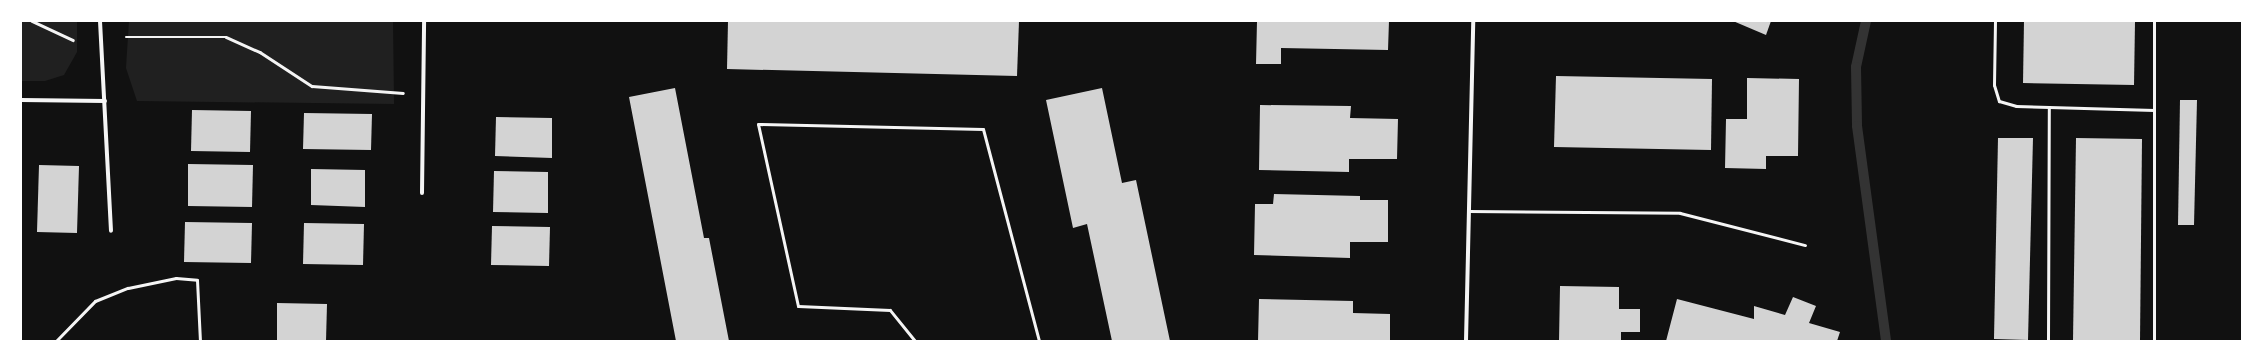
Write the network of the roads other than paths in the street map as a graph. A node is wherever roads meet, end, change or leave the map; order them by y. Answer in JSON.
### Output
{"nodes":[{"id":1,"x":100,"y":21,"type":"edge"},
{"id":2,"x":424,"y":21,"type":"edge"},
{"id":3,"x":1473,"y":21,"type":"edge"},
{"id":4,"x":1995,"y":21,"type":"edge"},
{"id":5,"x":2154,"y":21,"type":"edge"},
{"id":6,"x":21,"y":100,"type":"edge"},
{"id":7,"x":105,"y":101,"type":"junction"},
{"id":8,"x":2049,"y":108,"type":"junction"},
{"id":9,"x":2154,"y":110,"type":"junction"},
{"id":10,"x":422,"y":193,"type":"dead end"},
{"id":11,"x":1468,"y":211,"type":"junction"},
{"id":12,"x":111,"y":231,"type":"dead end"},
{"id":13,"x":1805,"y":245,"type":"dead end"},
{"id":14,"x":56,"y":341,"type":"edge"},
{"id":15,"x":200,"y":341,"type":"edge"},
{"id":16,"x":915,"y":341,"type":"edge"},
{"id":17,"x":1039,"y":341,"type":"edge"},
{"id":18,"x":1466,"y":341,"type":"edge"},
{"id":19,"x":2048,"y":341,"type":"edge"},
{"id":20,"x":2154,"y":341,"type":"edge"}],
"edges":[{"from":1,"to":7,"type":"street"},
{"from":2,"to":10,"type":"street"},
{"from":3,"to":11,"type":"street"},
{"from":4,"to":8,"type":"lane"},
{"from":5,"to":9,"type":"lane"},
{"from":6,"to":7,"type":"street"},
{"from":7,"to":12,"type":"street"},
{"from":8,"to":9,"type":"lane"},
{"from":8,"to":19,"type":"lane"},
{"from":9,"to":20,"type":"lane"},
{"from":11,"to":13,"type":"lane"},
{"from":11,"to":18,"type":"street"},
{"from":14,"to":15,"type":"lane"},
{"from":16,"to":17,"type":"lane"}]}
